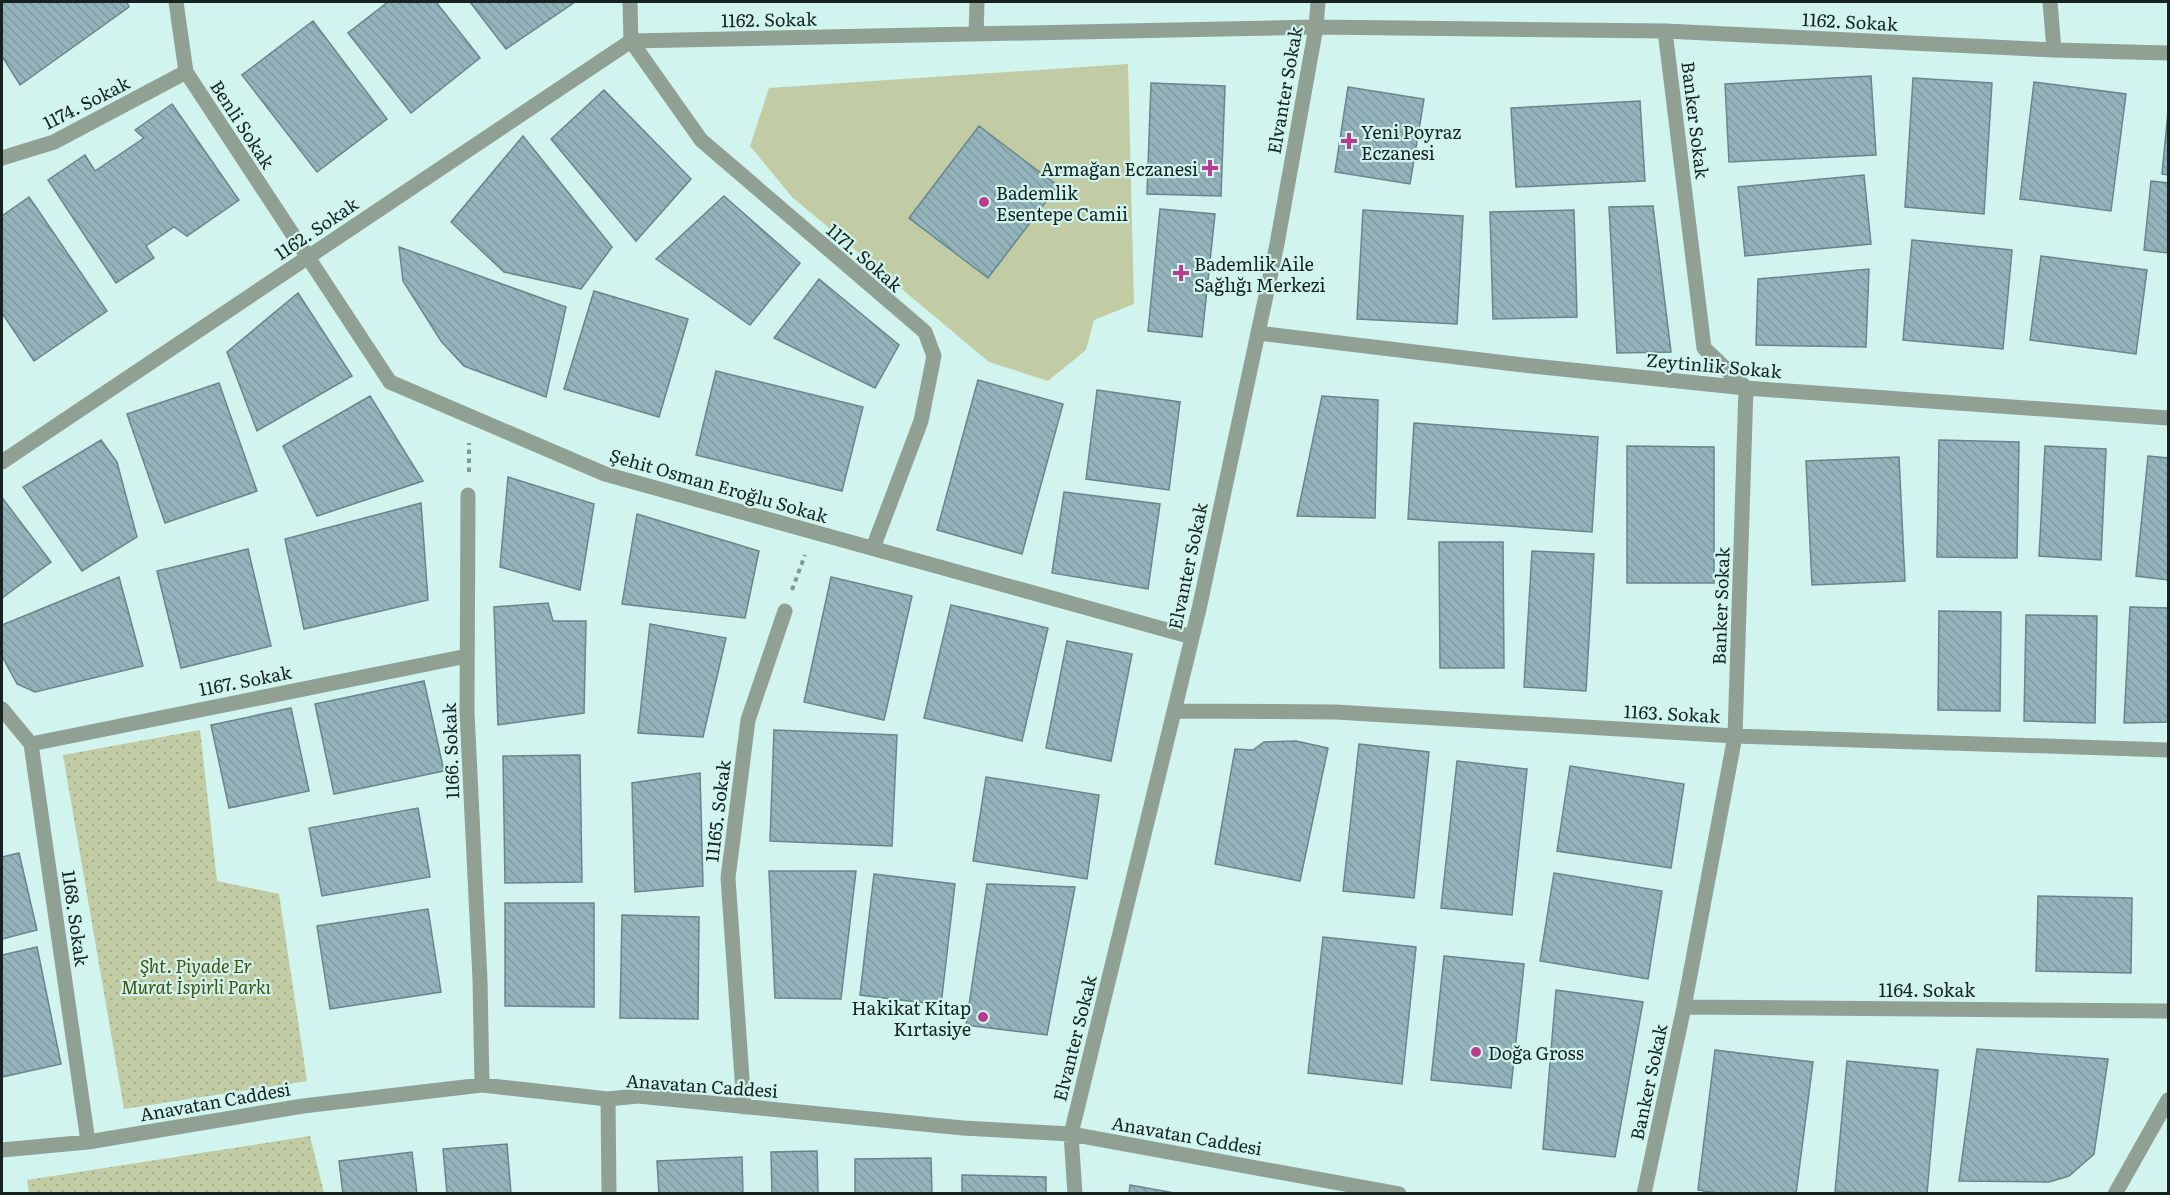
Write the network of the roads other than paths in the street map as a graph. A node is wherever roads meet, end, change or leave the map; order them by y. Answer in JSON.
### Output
{"nodes":[{"id":1,"x":176,"y":2,"type":"edge"},
{"id":2,"x":630,"y":2,"type":"edge"},
{"id":3,"x":977,"y":2,"type":"edge"},
{"id":4,"x":1318,"y":2,"type":"edge"},
{"id":5,"x":2050,"y":2,"type":"edge"},
{"id":6,"x":1316,"y":27,"type":"junction"},
{"id":7,"x":1665,"y":31,"type":"junction"},
{"id":8,"x":976,"y":34,"type":"junction"},
{"id":9,"x":631,"y":41,"type":"junction"},
{"id":10,"x":2054,"y":50,"type":"junction"},
{"id":11,"x":2169,"y":53,"type":"edge"},
{"id":12,"x":186,"y":72,"type":"junction"},
{"id":13,"x":2,"y":158,"type":"edge"},
{"id":14,"x":307,"y":258,"type":"junction"},
{"id":15,"x":1258,"y":333,"type":"junction"},
{"id":16,"x":1746,"y":388,"type":"junction"},
{"id":17,"x":2169,"y":418,"type":"edge"},
{"id":18,"x":2,"y":462,"type":"edge"},
{"id":19,"x":468,"y":495,"type":"road end"},
{"id":20,"x":873,"y":548,"type":"junction"},
{"id":21,"x":785,"y":611,"type":"road end"},
{"id":22,"x":1192,"y":637,"type":"junction"},
{"id":23,"x":467,"y":656,"type":"junction"},
{"id":24,"x":2,"y":709,"type":"edge"},
{"id":25,"x":1174,"y":711,"type":"junction"},
{"id":26,"x":1735,"y":736,"type":"junction"},
{"id":27,"x":31,"y":744,"type":"junction"},
{"id":28,"x":2169,"y":750,"type":"edge"},
{"id":29,"x":1684,"y":1007,"type":"junction"},
{"id":30,"x":2169,"y":1011,"type":"edge"},
{"id":31,"x":482,"y":1085,"type":"junction"},
{"id":32,"x":608,"y":1100,"type":"junction"},
{"id":33,"x":2169,"y":1100,"type":"edge"},
{"id":34,"x":744,"y":1107,"type":"junction"},
{"id":35,"x":1071,"y":1134,"type":"junction"},
{"id":36,"x":88,"y":1142,"type":"junction"},
{"id":37,"x":2,"y":1150,"type":"edge"},
{"id":38,"x":609,"y":1194,"type":"edge"},
{"id":39,"x":1075,"y":1194,"type":"edge"},
{"id":40,"x":1399,"y":1194,"type":"edge"},
{"id":41,"x":1644,"y":1194,"type":"edge"},
{"id":42,"x":2115,"y":1194,"type":"edge"}],
"edges":[{"from":1,"to":12,"type":"street","name":"Benli Sokak"},
{"from":2,"to":9,"type":"street"},
{"from":3,"to":8,"type":"street"},
{"from":4,"to":6,"type":"street","name":"Elvanter Sokak"},
{"from":5,"to":10,"type":"street"},
{"from":6,"to":7,"type":"street","name":"1162. Sokak"},
{"from":6,"to":8,"type":"street","name":"1162. Sokak"},
{"from":6,"to":15,"type":"street","name":"Elvanter Sokak"},
{"from":7,"to":10,"type":"street","name":"1162. Sokak"},
{"from":7,"to":16,"type":"street","name":"Banker Sokak"},
{"from":8,"to":9,"type":"street","name":"1162. Sokak"},
{"from":9,"to":14,"type":"street","name":"1162. Sokak"},
{"from":9,"to":20,"type":"street","name":"1171. Sokak"},
{"from":10,"to":11,"type":"street","name":"1162. Sokak"},
{"from":12,"to":13,"type":"street","name":"1174. Sokak"},
{"from":12,"to":14,"type":"street","name":"Benli Sokak"},
{"from":14,"to":18,"type":"street","name":"1162. Sokak"},
{"from":14,"to":20,"type":"street","name":"Şehit Osman Eroğlu Sokak"},
{"from":15,"to":16,"type":"street","name":"Zeytinlik Sokak"},
{"from":15,"to":22,"type":"street","name":"Elvanter Sokak"},
{"from":16,"to":17,"type":"street","name":"Zeytinlik Sokak"},
{"from":16,"to":26,"type":"street","name":"Banker Sokak"},
{"from":19,"to":23,"type":"street","name":"1166. Sokak"},
{"from":20,"to":22,"type":"street","name":"Şehit Osman Eroğlu Sokak"},
{"from":21,"to":34,"type":"street","name":"11165. Sokak"},
{"from":22,"to":25,"type":"street","name":"Elvanter Sokak"},
{"from":23,"to":27,"type":"street","name":"1167. Sokak"},
{"from":23,"to":31,"type":"street","name":"1166. Sokak"},
{"from":24,"to":27,"type":"street"},
{"from":25,"to":26,"type":"street","name":"1163. Sokak"},
{"from":25,"to":35,"type":"street","name":"Elvanter Sokak"},
{"from":26,"to":28,"type":"street","name":"1163. Sokak"},
{"from":26,"to":29,"type":"street","name":"Banker Sokak"},
{"from":27,"to":36,"type":"street","name":"1168. Sokak"},
{"from":29,"to":30,"type":"street","name":"1164. Sokak"},
{"from":29,"to":41,"type":"street","name":"Banker Sokak"},
{"from":31,"to":32,"type":"street","name":"Anavatan Caddesi"},
{"from":31,"to":36,"type":"street","name":"Anavatan Caddesi"},
{"from":32,"to":34,"type":"street","name":"Anavatan Caddesi"},
{"from":32,"to":38,"type":"street"},
{"from":33,"to":42,"type":"street"},
{"from":34,"to":35,"type":"street","name":"Anavatan Caddesi"},
{"from":35,"to":39,"type":"street","name":"Elvanter Sokak"},
{"from":35,"to":40,"type":"street","name":"Anavatan Caddesi"},
{"from":36,"to":37,"type":"street","name":"Anavatan Caddesi"}]}
